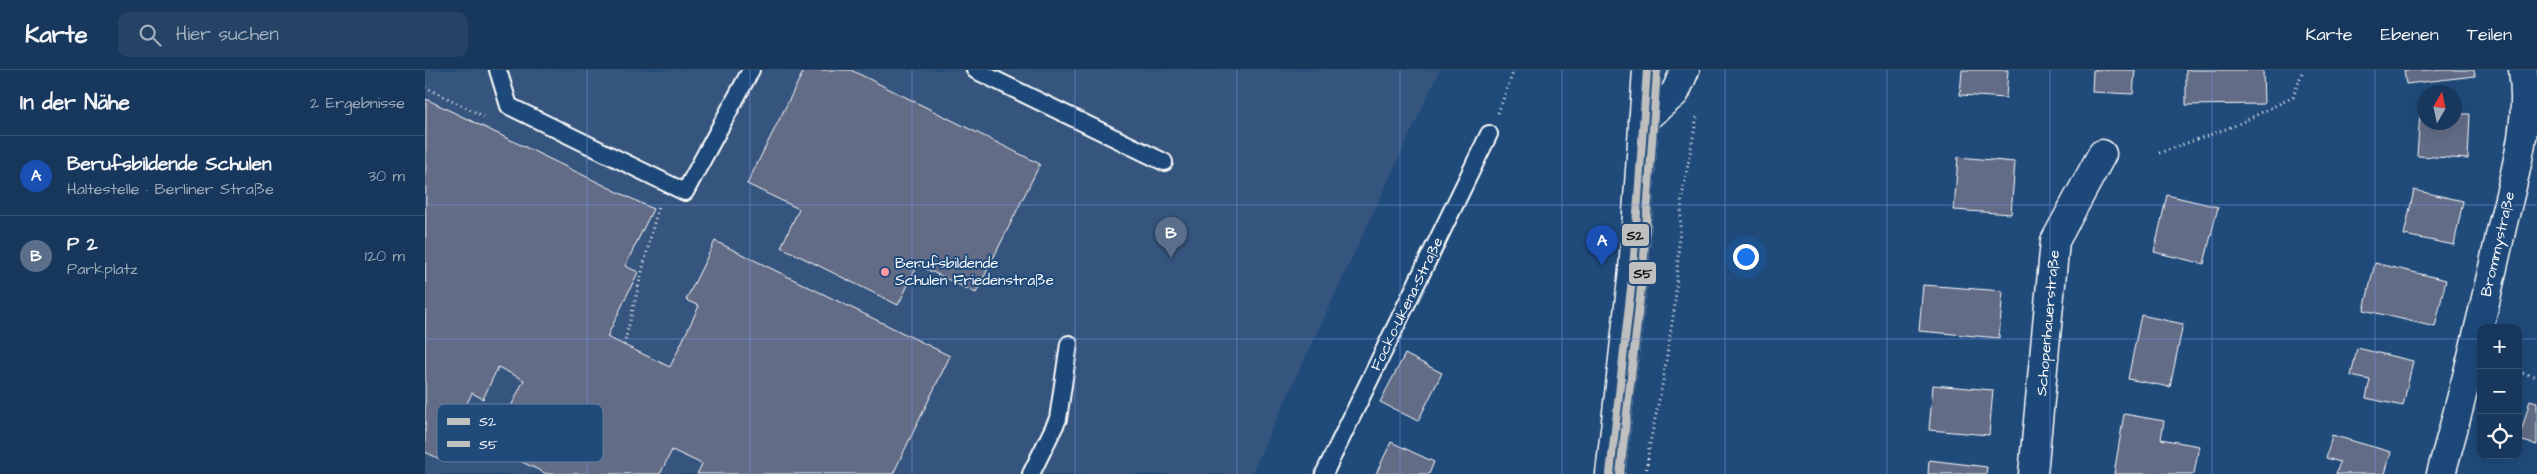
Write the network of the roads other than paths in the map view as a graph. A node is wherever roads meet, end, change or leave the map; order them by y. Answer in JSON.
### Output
{"nodes":[{"id":1,"x":498,"y":70,"type":"edge"},
{"id":2,"x":751,"y":70,"type":"edge"},
{"id":3,"x":975,"y":70,"type":"edge"},
{"id":4,"x":1647,"y":70,"type":"edge"},
{"id":5,"x":1685,"y":70,"type":"edge"},
{"id":6,"x":2523,"y":70,"type":"edge"},
{"id":7,"x":1643,"y":120,"type":"junction"},
{"id":8,"x":1489,"y":134,"type":"road end"},
{"id":9,"x":2102,"y":154,"type":"dead end"},
{"id":10,"x":1164,"y":162,"type":"dead end"},
{"id":11,"x":1069,"y":344,"type":"dead end"},
{"id":12,"x":1031,"y":474,"type":"edge"},
{"id":13,"x":1325,"y":474,"type":"edge"},
{"id":14,"x":1610,"y":474,"type":"edge"},
{"id":15,"x":2033,"y":474,"type":"edge"},
{"id":16,"x":2441,"y":474,"type":"edge"}],
"edges":[{"from":1,"to":2,"type":"lane"},
{"from":3,"to":10,"type":"lane"},
{"from":4,"to":7,"type":"street"},
{"from":5,"to":7,"type":"street"},
{"from":6,"to":16,"type":"street","name":"Brommystraße"},
{"from":7,"to":14,"type":"street"},
{"from":8,"to":13,"type":"lane","name":"Focko-Ukena-Straße"},
{"from":9,"to":15,"type":"street","name":"Schopenhauerstraße"},
{"from":11,"to":12,"type":"lane"}]}
